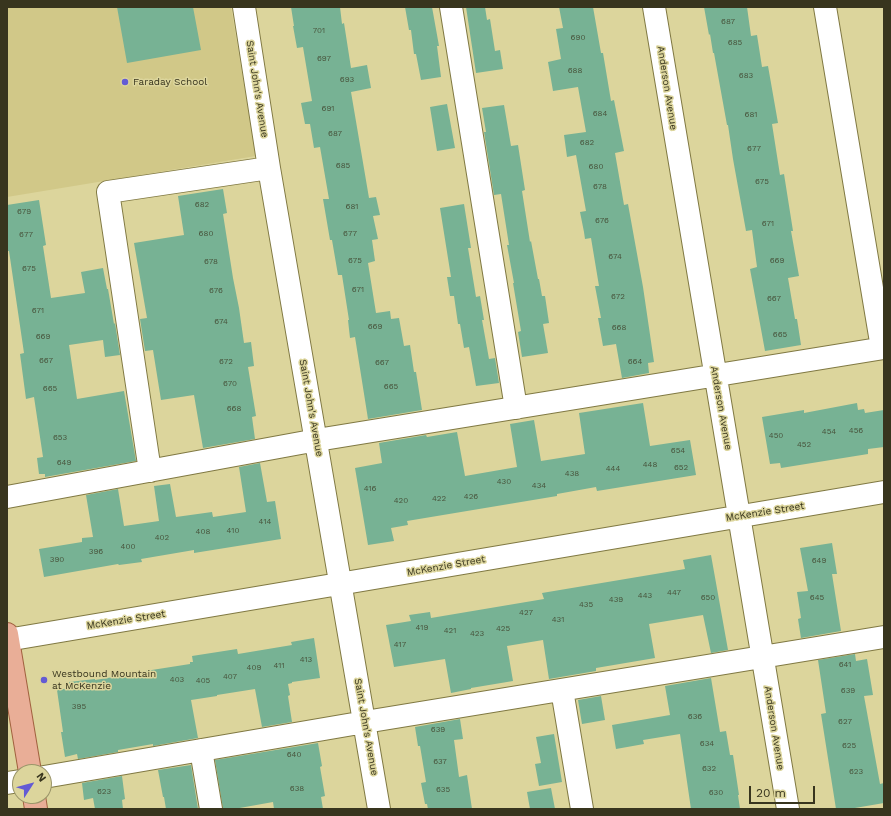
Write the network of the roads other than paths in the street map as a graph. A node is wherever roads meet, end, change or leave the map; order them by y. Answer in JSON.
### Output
{"nodes":[{"id":1,"x":244,"y":7,"type":"edge"},
{"id":2,"x":451,"y":7,"type":"edge"},
{"id":3,"x":654,"y":7,"type":"edge"},
{"id":4,"x":825,"y":7,"type":"edge"},
{"id":5,"x":269,"y":168,"type":"junction"},
{"id":6,"x":883,"y":348,"type":"edge"},
{"id":7,"x":715,"y":375,"type":"junction"},
{"id":8,"x":516,"y":408,"type":"junction"},
{"id":9,"x":317,"y":440,"type":"junction"},
{"id":10,"x":150,"y":470,"type":"junction"},
{"id":11,"x":884,"y":492,"type":"edge"},
{"id":12,"x":7,"y":497,"type":"edge"},
{"id":13,"x":739,"y":516,"type":"junction"},
{"id":14,"x":341,"y":584,"type":"junction"},
{"id":15,"x":884,"y":637,"type":"edge"},
{"id":16,"x":7,"y":638,"type":"edge"},
{"id":17,"x":763,"y":658,"type":"junction"},
{"id":18,"x":562,"y":690,"type":"junction"},
{"id":19,"x":365,"y":722,"type":"junction"},
{"id":20,"x":201,"y":750,"type":"junction"},
{"id":21,"x":29,"y":764,"type":"edge"},
{"id":22,"x":52,"y":776,"type":"edge"},
{"id":23,"x":211,"y":809,"type":"edge"},
{"id":24,"x":379,"y":809,"type":"edge"},
{"id":25,"x":582,"y":809,"type":"edge"},
{"id":26,"x":788,"y":809,"type":"edge"}],
"edges":[{"from":1,"to":5,"type":"street","name":"Saint John's Avenue"},
{"from":2,"to":8,"type":"street"},
{"from":3,"to":7,"type":"street","name":"Anderson Avenue"},
{"from":4,"to":6,"type":"street"},
{"from":5,"to":9,"type":"street","name":"Saint John's Avenue"},
{"from":5,"to":10,"type":"street"},
{"from":6,"to":7,"type":"street"},
{"from":7,"to":8,"type":"street"},
{"from":7,"to":13,"type":"street","name":"Anderson Avenue"},
{"from":8,"to":9,"type":"street"},
{"from":9,"to":10,"type":"street"},
{"from":9,"to":14,"type":"street","name":"Saint John's Avenue"},
{"from":10,"to":12,"type":"street"},
{"from":11,"to":13,"type":"street","name":"McKenzie Street"},
{"from":13,"to":14,"type":"street","name":"McKenzie Street"},
{"from":13,"to":17,"type":"street","name":"Anderson Avenue"},
{"from":14,"to":16,"type":"street","name":"McKenzie Street"},
{"from":14,"to":19,"type":"street","name":"Saint John's Avenue"},
{"from":15,"to":17,"type":"street"},
{"from":16,"to":21,"type":"main road"},
{"from":17,"to":18,"type":"street"},
{"from":17,"to":26,"type":"street","name":"Anderson Avenue"},
{"from":18,"to":19,"type":"street"},
{"from":18,"to":25,"type":"street"},
{"from":19,"to":20,"type":"street"},
{"from":19,"to":24,"type":"street","name":"Saint John's Avenue"},
{"from":20,"to":22,"type":"street"},
{"from":20,"to":23,"type":"street"}]}
